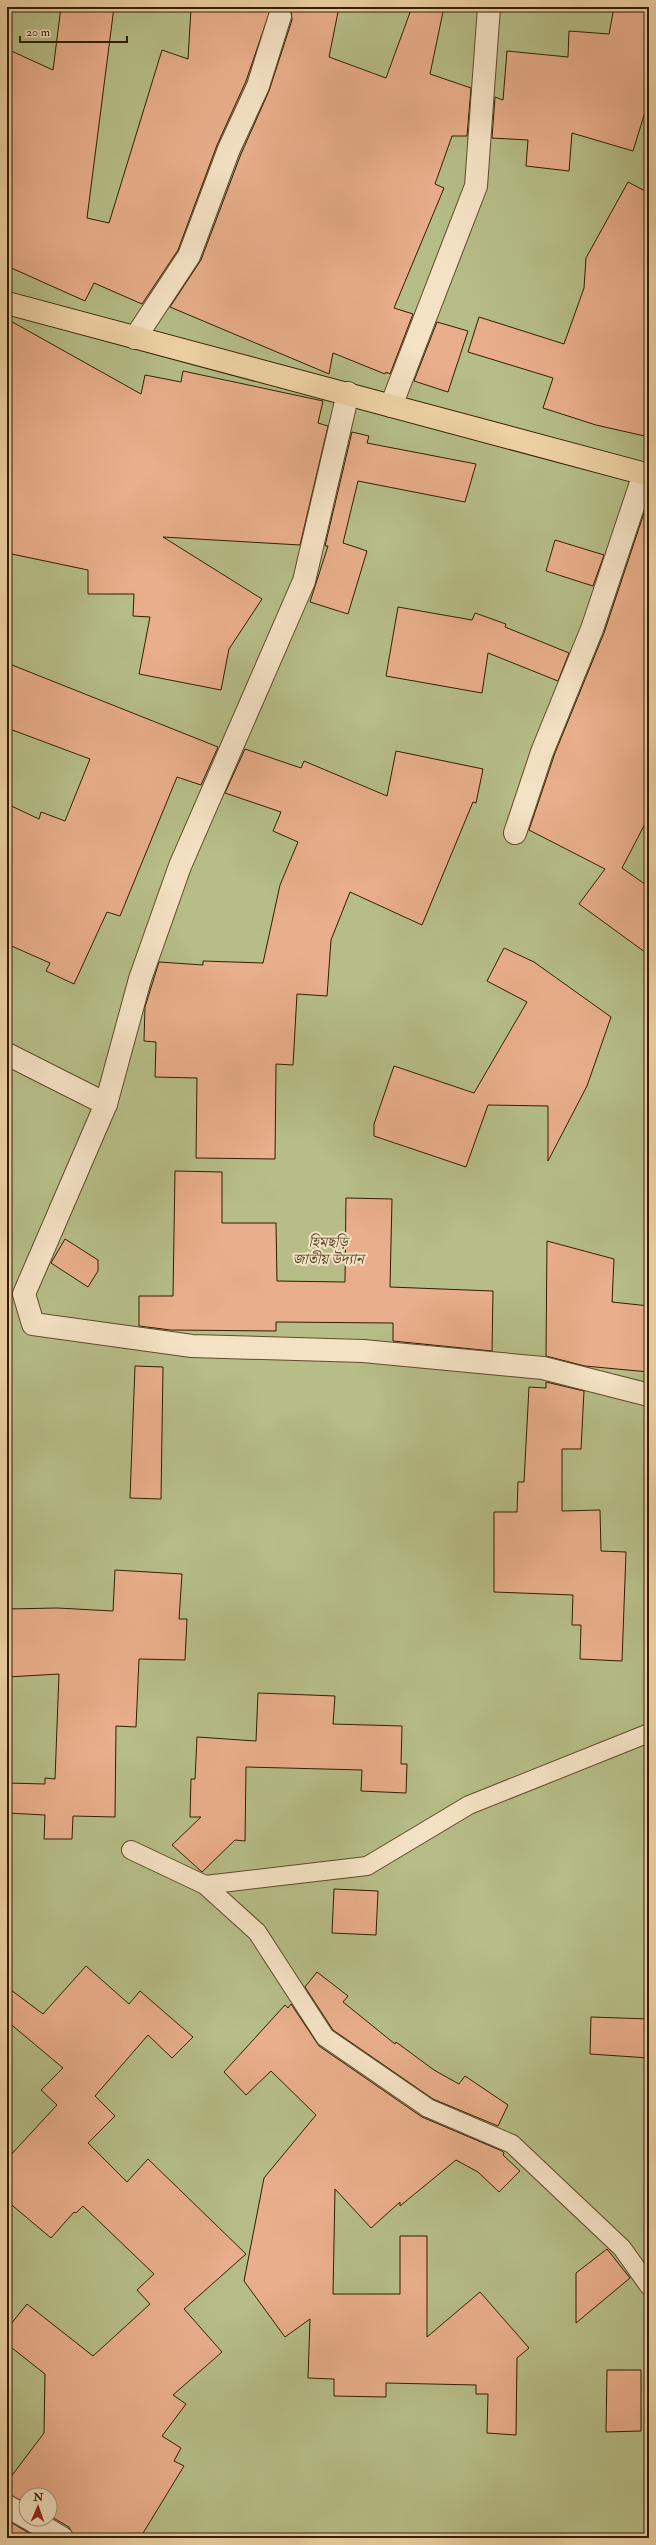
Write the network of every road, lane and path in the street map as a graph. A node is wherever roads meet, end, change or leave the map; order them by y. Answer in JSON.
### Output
{"nodes":[{"id":1,"x":489,"y":7,"type":"edge"},
{"id":2,"x":280,"y":16,"type":"dead end"},
{"id":3,"x":7,"y":303,"type":"edge"},
{"id":4,"x":135,"y":338,"type":"junction"},
{"id":5,"x":348,"y":393,"type":"junction"},
{"id":6,"x":390,"y":406,"type":"junction"},
{"id":7,"x":647,"y":474,"type":"edge"},
{"id":8,"x":515,"y":833,"type":"dead end"},
{"id":9,"x":7,"y":1054,"type":"edge"},
{"id":10,"x":106,"y":1104,"type":"junction"},
{"id":11,"x":649,"y":1395,"type":"edge"},
{"id":12,"x":649,"y":1733,"type":"edge"},
{"id":13,"x":131,"y":1850,"type":"dead end"},
{"id":14,"x":205,"y":1885,"type":"junction"},
{"id":15,"x":649,"y":2286,"type":"edge"},
{"id":16,"x":7,"y":2506,"type":"edge"},
{"id":17,"x":18,"y":2512,"type":"edge"},
{"id":18,"x":43,"y":2527,"type":"edge"},
{"id":19,"x":62,"y":2538,"type":"edge"}],
"edges":[{"from":1,"to":6,"type":"street"},
{"from":2,"to":4,"type":"street"},
{"from":3,"to":4,"type":"main road"},
{"from":4,"to":5,"type":"main road"},
{"from":5,"to":6,"type":"main road"},
{"from":5,"to":10,"type":"street"},
{"from":6,"to":7,"type":"main road"},
{"from":7,"to":8,"type":"street"},
{"from":9,"to":10,"type":"street"},
{"from":10,"to":11,"type":"street"},
{"from":12,"to":14,"type":"lane"},
{"from":13,"to":14,"type":"lane"},
{"from":14,"to":15,"type":"lane"},
{"from":16,"to":17,"type":"street"},
{"from":18,"to":19,"type":"street"}]}
